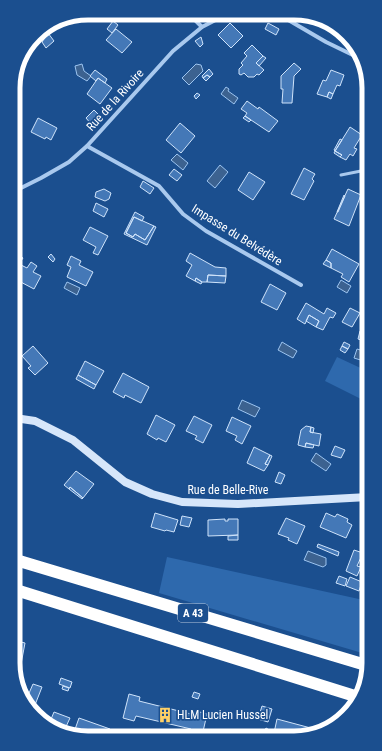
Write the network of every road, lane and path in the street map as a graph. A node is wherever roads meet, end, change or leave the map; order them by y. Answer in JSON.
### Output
{"nodes":[{"id":1,"x":195,"y":20,"type":"edge"},
{"id":2,"x":215,"y":20,"type":"edge"},
{"id":3,"x":288,"y":20,"type":"edge"},
{"id":4,"x":202,"y":27,"type":"junction"},
{"id":5,"x":353,"y":55,"type":"edge"},
{"id":6,"x":87,"y":146,"type":"junction"},
{"id":7,"x":362,"y":171,"type":"edge"},
{"id":8,"x":341,"y":175,"type":"dead end"},
{"id":9,"x":20,"y":190,"type":"edge"},
{"id":10,"x":301,"y":285,"type":"dead end"},
{"id":11,"x":20,"y":419,"type":"edge"},
{"id":12,"x":362,"y":497,"type":"edge"},
{"id":13,"x":20,"y":561,"type":"edge"},
{"id":14,"x":20,"y":591,"type":"edge"},
{"id":15,"x":362,"y":664,"type":"edge"},
{"id":16,"x":354,"y":696,"type":"edge"}],
"edges":[{"from":1,"to":4,"type":"street"},
{"from":2,"to":4,"type":"street","name":"Rue de la Rivoire"},
{"from":3,"to":5,"type":"street"},
{"from":4,"to":6,"type":"street","name":"Rue de la Rivoire"},
{"from":6,"to":9,"type":"street","name":"Rue de la Rivoire"},
{"from":6,"to":10,"type":"street","name":"Impasse du Belvédère"},
{"from":7,"to":8,"type":"lane"},
{"from":11,"to":12,"type":"street","name":"Rue de Belle-Rive"},
{"from":13,"to":15,"type":"highway","number":"A 43"},
{"from":14,"to":16,"type":"highway"}]}
